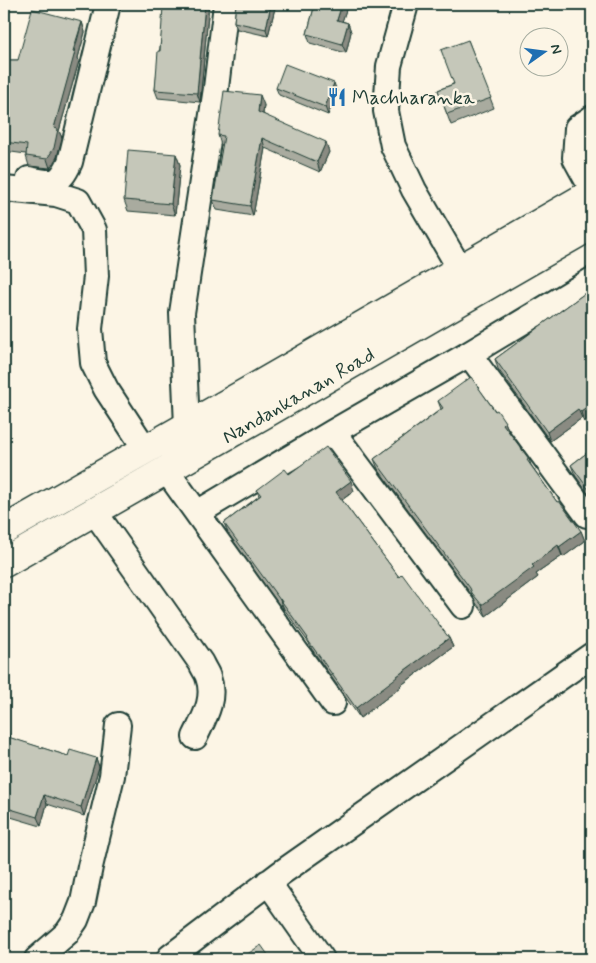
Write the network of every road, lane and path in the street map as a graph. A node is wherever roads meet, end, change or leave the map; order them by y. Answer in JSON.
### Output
{"nodes":[{"id":1,"x":108,"y":4,"type":"edge"},
{"id":2,"x":226,"y":4,"type":"edge"},
{"id":3,"x":406,"y":4,"type":"edge"},
{"id":4,"x":592,"y":118,"type":"edge"},
{"id":5,"x":5,"y":181,"type":"edge"},
{"id":6,"x":592,"y":189,"type":"edge"},
{"id":7,"x":592,"y":193,"type":"edge"},
{"id":8,"x":592,"y":225,"type":"edge"},
{"id":9,"x":460,"y":269,"type":"junction"},
{"id":10,"x":592,"y":280,"type":"edge"},
{"id":11,"x":469,"y":354,"type":"junction"},
{"id":12,"x":188,"y":426,"type":"junction"},
{"id":13,"x":333,"y":432,"type":"junction"},
{"id":14,"x":146,"y":450,"type":"junction"},
{"id":15,"x":166,"y":470,"type":"junction"},
{"id":16,"x":94,"y":511,"type":"junction"},
{"id":17,"x":197,"y":513,"type":"junction"},
{"id":18,"x":587,"y":515,"type":"dead end"},
{"id":19,"x":4,"y":530,"type":"edge"},
{"id":20,"x":4,"y":563,"type":"edge"},
{"id":21,"x":463,"y":606,"type":"dead end"},
{"id":22,"x":592,"y":655,"type":"edge"},
{"id":23,"x":333,"y":703,"type":"dead end"},
{"id":24,"x":118,"y":725,"type":"dead end"},
{"id":25,"x":195,"y":737,"type":"dead end"},
{"id":26,"x":268,"y":882,"type":"junction"},
{"id":27,"x":170,"y":957,"type":"dead end"},
{"id":28,"x":37,"y":959,"type":"edge"},
{"id":29,"x":322,"y":959,"type":"edge"}],
"edges":[{"from":1,"to":5,"type":"street"},
{"from":2,"to":12,"type":"street"},
{"from":3,"to":9,"type":"street"},
{"from":4,"to":6,"type":"street"},
{"from":5,"to":14,"type":"street"},
{"from":7,"to":9,"type":"main road","name":"Nandankanan Road"},
{"from":8,"to":15,"type":"main road","name":"Nandankanan Road"},
{"from":9,"to":12,"type":"main road","name":"Nandankanan Road"},
{"from":10,"to":11,"type":"street"},
{"from":11,"to":13,"type":"street"},
{"from":11,"to":18,"type":"street"},
{"from":12,"to":14,"type":"main road","name":"Nandankanan Road"},
{"from":13,"to":17,"type":"street"},
{"from":13,"to":21,"type":"street"},
{"from":14,"to":19,"type":"main road","name":"Nandankanan Road"},
{"from":15,"to":16,"type":"main road","name":"Nandankanan Road"},
{"from":15,"to":17,"type":"street"},
{"from":16,"to":20,"type":"main road","name":"Nandankanan Road"},
{"from":16,"to":25,"type":"street"},
{"from":17,"to":23,"type":"street"},
{"from":22,"to":26,"type":"street"},
{"from":24,"to":28,"type":"street"},
{"from":26,"to":27,"type":"street"},
{"from":26,"to":29,"type":"street"}]}
